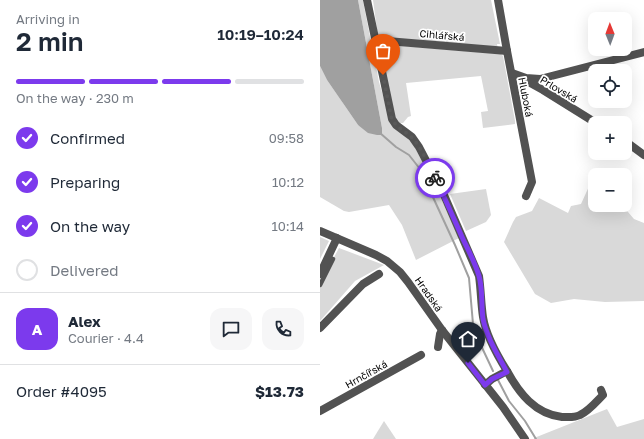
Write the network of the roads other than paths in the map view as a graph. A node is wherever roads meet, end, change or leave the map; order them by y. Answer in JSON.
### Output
{"nodes":[{"id":1,"x":367,"y":0,"type":"edge"},
{"id":2,"x":498,"y":0,"type":"edge"},
{"id":3,"x":375,"y":40,"type":"junction"},
{"id":4,"x":507,"y":51,"type":"junction"},
{"id":5,"x":644,"y":52,"type":"edge"},
{"id":6,"x":512,"y":73,"type":"junction"},
{"id":7,"x":588,"y":118,"type":"edge"},
{"id":8,"x":632,"y":147,"type":"edge"},
{"id":9,"x":644,"y":155,"type":"edge"},
{"id":10,"x":526,"y":196,"type":"dead end"},
{"id":11,"x":320,"y":231,"type":"edge"},
{"id":12,"x":338,"y":238,"type":"junction"},
{"id":13,"x":328,"y":257,"type":"junction"},
{"id":14,"x":320,"y":274,"type":"edge"},
{"id":15,"x":379,"y":274,"type":"dead end"},
{"id":16,"x":320,"y":285,"type":"edge"},
{"id":17,"x":320,"y":328,"type":"edge"},
{"id":18,"x":442,"y":330,"type":"junction"},
{"id":19,"x":438,"y":347,"type":"dead end"},
{"id":20,"x":421,"y":355,"type":"dead end"},
{"id":21,"x":500,"y":375,"type":"junction"},
{"id":22,"x":485,"y":385,"type":"junction"},
{"id":23,"x":601,"y":390,"type":"dead end"},
{"id":24,"x":320,"y":411,"type":"edge"},
{"id":25,"x":525,"y":439,"type":"edge"}],
"edges":[{"from":1,"to":3,"type":"street"},
{"from":2,"to":4,"type":"street","name":"Hluboká"},
{"from":3,"to":4,"type":"street","name":"Cihlářská"},
{"from":3,"to":21,"type":"street"},
{"from":4,"to":6,"type":"street","name":"Hluboká"},
{"from":5,"to":6,"type":"street"},
{"from":6,"to":7,"type":"street","name":"Prlovská"},
{"from":6,"to":10,"type":"street","name":"Hluboká"},
{"from":8,"to":9,"type":"street"},
{"from":11,"to":12,"type":"street","name":"Hradská"},
{"from":12,"to":13,"type":"street"},
{"from":12,"to":18,"type":"street","name":"Hradská"},
{"from":13,"to":14,"type":"street"},
{"from":13,"to":16,"type":"lane"},
{"from":15,"to":17,"type":"street"},
{"from":18,"to":19,"type":"street"},
{"from":18,"to":22,"type":"street","name":"Hradská"},
{"from":20,"to":24,"type":"street","name":"Hrnčířská"},
{"from":21,"to":22,"type":"street"},
{"from":21,"to":23,"type":"street"},
{"from":22,"to":25,"type":"street","name":"Hradská"}]}
